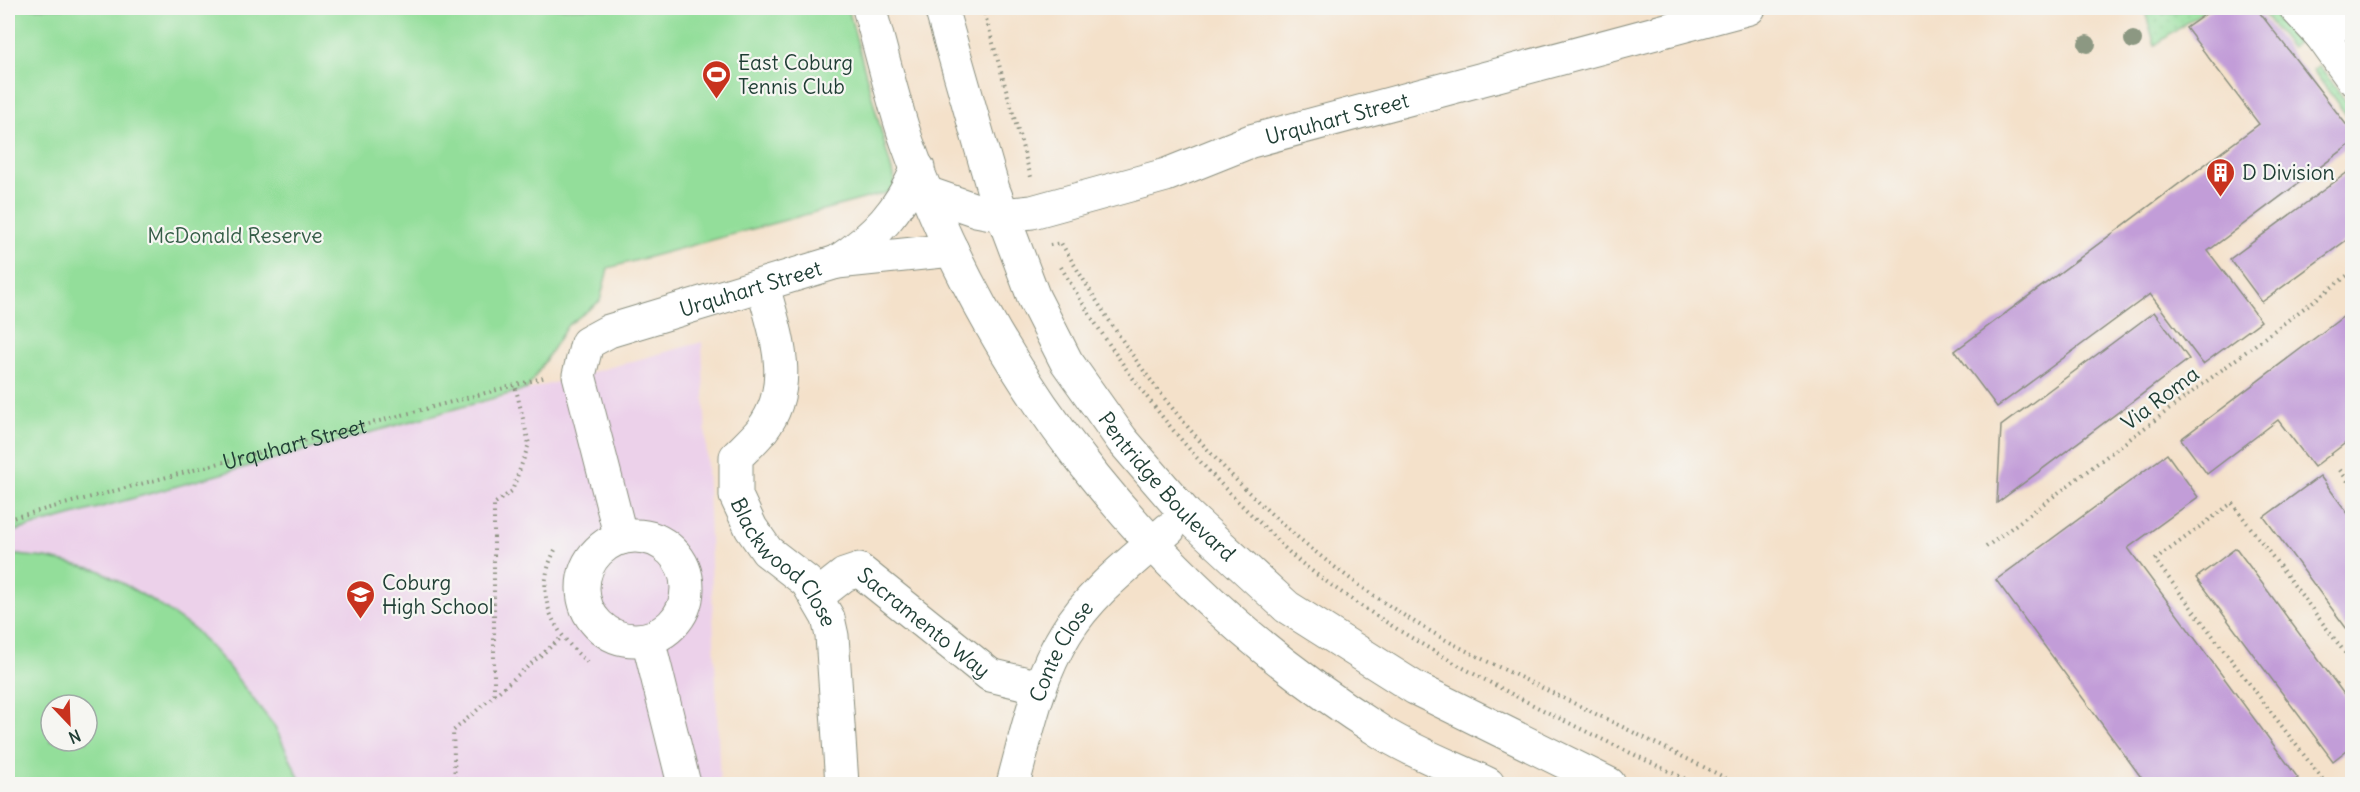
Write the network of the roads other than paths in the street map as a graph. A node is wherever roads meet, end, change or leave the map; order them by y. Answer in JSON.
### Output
{"nodes":[{"id":1,"x":869,"y":8,"type":"edge"},
{"id":2,"x":941,"y":8,"type":"edge"},
{"id":3,"x":1749,"y":8,"type":"edge"},
{"id":4,"x":2296,"y":8,"type":"edge"},
{"id":5,"x":2352,"y":16,"type":"edge"},
{"id":6,"x":2320,"y":35,"type":"junction"},
{"id":7,"x":2352,"y":78,"type":"edge"},
{"id":8,"x":922,"y":180,"type":"junction"},
{"id":9,"x":1002,"y":215,"type":"junction"},
{"id":10,"x":952,"y":250,"type":"junction"},
{"id":11,"x":837,"y":262,"type":"junction"},
{"id":12,"x":763,"y":286,"type":"junction"},
{"id":13,"x":1186,"y":514,"type":"junction"},
{"id":14,"x":621,"y":538,"type":"junction"},
{"id":15,"x":1153,"y":543,"type":"junction"},
{"id":16,"x":816,"y":597,"type":"junction"},
{"id":17,"x":1287,"y":608,"type":"junction"},
{"id":18,"x":648,"y":639,"type":"junction"},
{"id":19,"x":1259,"y":645,"type":"junction"},
{"id":20,"x":1040,"y":687,"type":"junction"},
{"id":21,"x":684,"y":784,"type":"edge"},
{"id":22,"x":842,"y":784,"type":"edge"},
{"id":23,"x":1013,"y":784,"type":"edge"},
{"id":24,"x":1488,"y":784,"type":"edge"},
{"id":25,"x":1609,"y":784,"type":"edge"}],
"edges":[{"from":1,"to":8,"type":"street"},
{"from":2,"to":9,"type":"street","name":"Pentridge Boulevard"},
{"from":3,"to":9,"type":"street","name":"Urquhart Street"},
{"from":4,"to":6,"type":"street"},
{"from":5,"to":6,"type":"street"},
{"from":6,"to":7,"type":"street"},
{"from":8,"to":9,"type":"street","name":"Urquhart Street"},
{"from":8,"to":10,"type":"street"},
{"from":8,"to":11,"type":"street","name":"Urquhart Street"},
{"from":9,"to":13,"type":"street","name":"Pentridge Boulevard"},
{"from":10,"to":11,"type":"street","name":"Urquhart Street"},
{"from":10,"to":15,"type":"street"},
{"from":11,"to":12,"type":"street","name":"Urquhart Street"},
{"from":12,"to":14,"type":"street","name":"Urquhart Street"},
{"from":12,"to":16,"type":"street","name":"Blackwood Close"},
{"from":13,"to":15,"type":"street","name":"Conte Close"},
{"from":13,"to":17,"type":"street","name":"Pentridge Boulevard"},
{"from":14,"to":18,"type":"street"},
{"from":14,"to":18,"type":"street"},
{"from":15,"to":19,"type":"street"},
{"from":15,"to":20,"type":"street","name":"Conte Close"},
{"from":16,"to":20,"type":"street","name":"Sacramento Way"},
{"from":16,"to":22,"type":"street","name":"Blackwood Close"},
{"from":17,"to":19,"type":"street"},
{"from":17,"to":25,"type":"street","name":"Pentridge Boulevard"},
{"from":18,"to":21,"type":"street"},
{"from":19,"to":24,"type":"street"},
{"from":20,"to":23,"type":"street","name":"Conte Close"}]}
